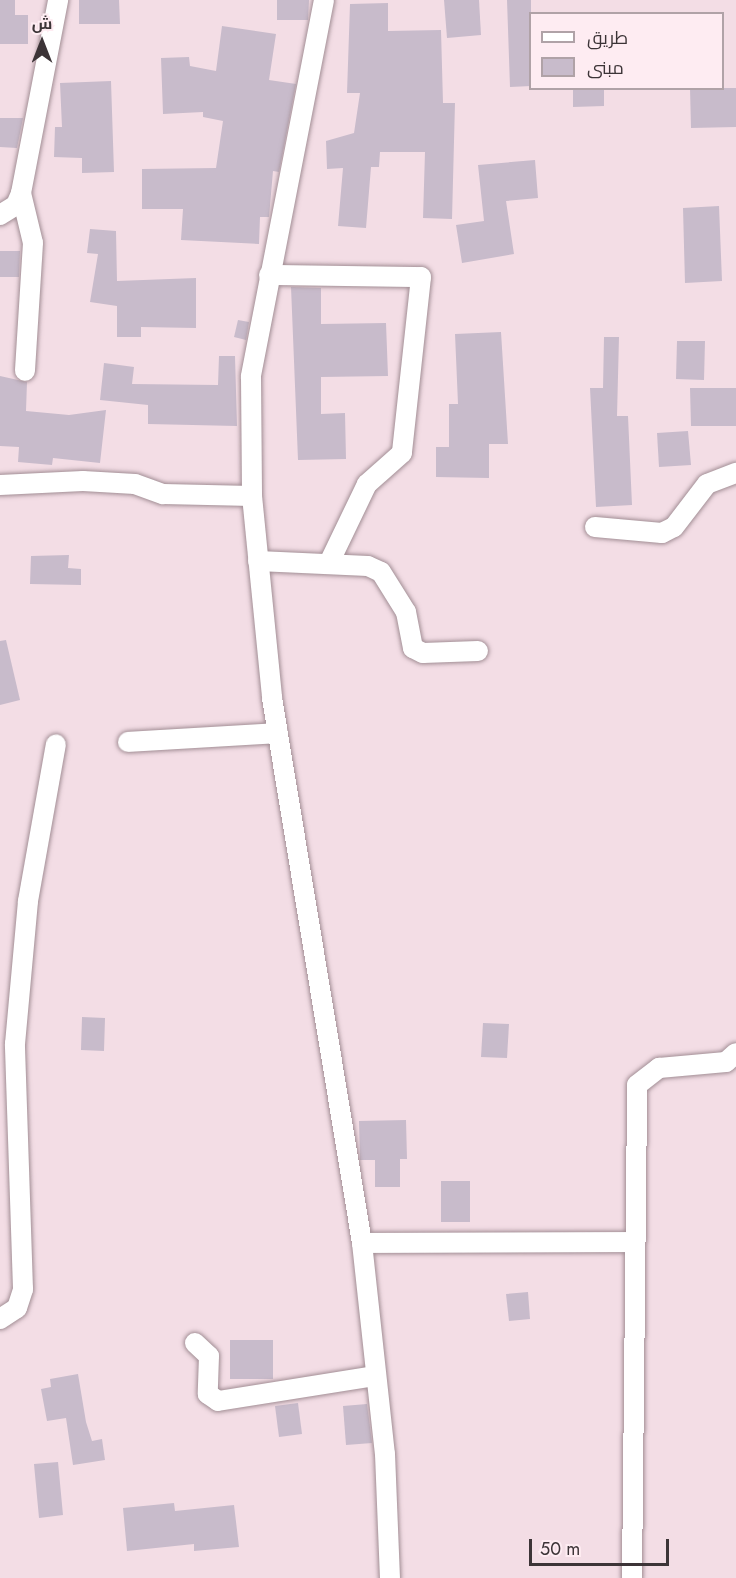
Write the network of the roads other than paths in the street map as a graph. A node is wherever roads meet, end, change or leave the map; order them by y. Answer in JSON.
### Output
{"nodes":[{"id":1,"x":58,"y":0,"type":"edge"},
{"id":2,"x":325,"y":0,"type":"edge"},
{"id":3,"x":21,"y":193,"type":"junction"},
{"id":4,"x":0,"y":215,"type":"edge"},
{"id":5,"x":269,"y":275,"type":"junction"},
{"id":6,"x":24,"y":371,"type":"dead end"},
{"id":7,"x":736,"y":473,"type":"edge"},
{"id":8,"x":0,"y":485,"type":"edge"},
{"id":9,"x":252,"y":496,"type":"junction"},
{"id":10,"x":595,"y":527,"type":"dead end"},
{"id":11,"x":258,"y":561,"type":"junction"},
{"id":12,"x":330,"y":561,"type":"junction"},
{"id":13,"x":478,"y":651,"type":"dead end"},
{"id":14,"x":278,"y":733,"type":"junction"},
{"id":15,"x":128,"y":742,"type":"dead end"},
{"id":16,"x":56,"y":744,"type":"dead end"},
{"id":17,"x":736,"y":1053,"type":"edge"},
{"id":18,"x":632,"y":1242,"type":"junction"},
{"id":19,"x":362,"y":1243,"type":"junction"},
{"id":20,"x":0,"y":1318,"type":"edge"},
{"id":21,"x":195,"y":1343,"type":"dead end"},
{"id":22,"x":374,"y":1376,"type":"junction"},
{"id":23,"x":390,"y":1578,"type":"edge"},
{"id":24,"x":632,"y":1578,"type":"edge"}],
"edges":[{"from":1,"to":3,"type":"street"},
{"from":2,"to":5,"type":"street"},
{"from":3,"to":4,"type":"street"},
{"from":3,"to":6,"type":"street"},
{"from":5,"to":9,"type":"street"},
{"from":5,"to":12,"type":"street"},
{"from":7,"to":10,"type":"street"},
{"from":8,"to":9,"type":"street"},
{"from":9,"to":11,"type":"street"},
{"from":11,"to":12,"type":"street"},
{"from":11,"to":14,"type":"street"},
{"from":12,"to":13,"type":"street"},
{"from":14,"to":15,"type":"street"},
{"from":14,"to":19,"type":"street"},
{"from":16,"to":20,"type":"street"},
{"from":17,"to":18,"type":"street"},
{"from":18,"to":19,"type":"street"},
{"from":18,"to":24,"type":"street"},
{"from":19,"to":22,"type":"street"},
{"from":21,"to":22,"type":"street"},
{"from":22,"to":23,"type":"street"}]}
